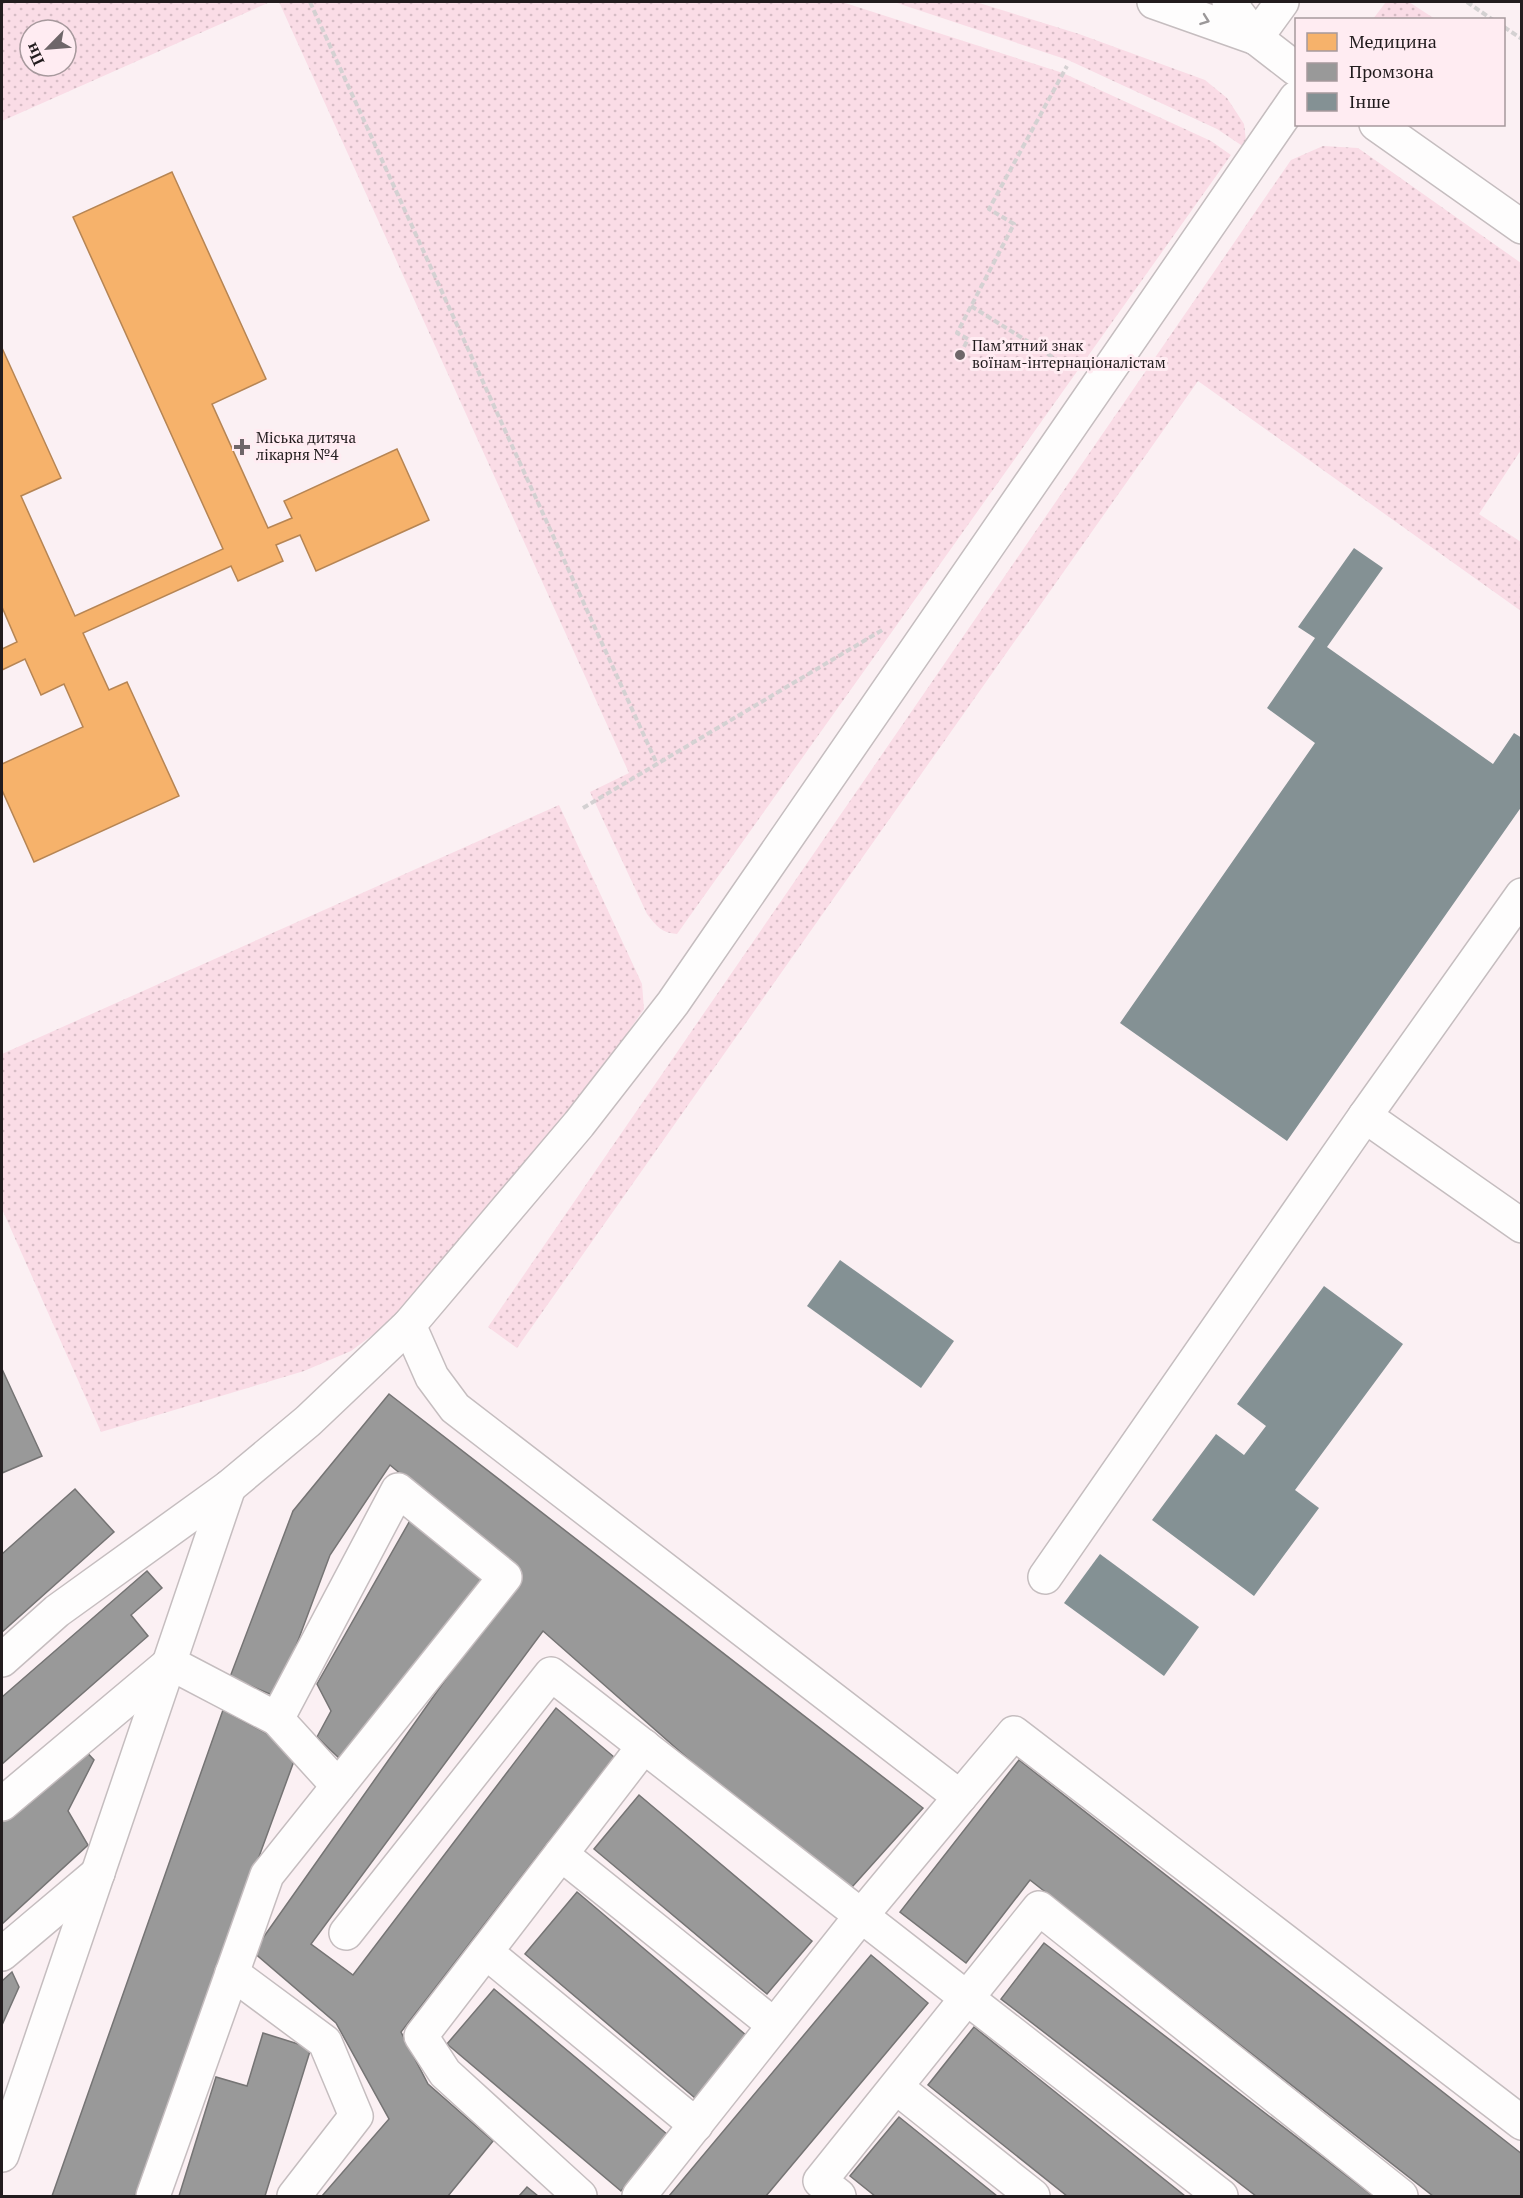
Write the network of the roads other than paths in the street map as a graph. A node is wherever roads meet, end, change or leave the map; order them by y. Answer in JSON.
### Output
{"nodes":[{"id":1,"x":1154,"y":2,"type":"edge"},
{"id":2,"x":1229,"y":2,"type":"edge"},
{"id":3,"x":1282,"y":2,"type":"edge"},
{"id":4,"x":1256,"y":38,"type":"junction"},
{"id":5,"x":1295,"y":68,"type":"edge"},
{"id":6,"x":1295,"y":99,"type":"edge"},
{"id":7,"x":1379,"y":126,"type":"edge"},
{"id":8,"x":1521,"y":227,"type":"edge"},
{"id":9,"x":1521,"y":895,"type":"edge"},
{"id":10,"x":1365,"y":1116,"type":"junction"},
{"id":11,"x":1521,"y":1226,"type":"edge"},
{"id":12,"x":409,"y":1325,"type":"junction"},
{"id":13,"x":229,"y":1487,"type":"junction"},
{"id":14,"x":1045,"y":1577,"type":"dead end"},
{"id":15,"x":2,"y":1660,"type":"edge"},
{"id":16,"x":170,"y":1663,"type":"junction"},
{"id":17,"x":277,"y":1719,"type":"junction"},
{"id":18,"x":644,"y":1746,"type":"junction"},
{"id":19,"x":338,"y":1786,"type":"junction"},
{"id":20,"x":960,"y":1797,"type":"junction"},
{"id":21,"x":2,"y":1804,"type":"edge"},
{"id":22,"x":561,"y":1854,"type":"junction"},
{"id":23,"x":98,"y":1873,"type":"junction"},
{"id":24,"x":861,"y":1916,"type":"junction"},
{"id":25,"x":346,"y":1933,"type":"dead end"},
{"id":26,"x":486,"y":1952,"type":"junction"},
{"id":27,"x":2,"y":1954,"type":"edge"},
{"id":28,"x":232,"y":1973,"type":"junction"},
{"id":29,"x":966,"y":1998,"type":"junction"},
{"id":30,"x":774,"y":2025,"type":"junction"},
{"id":31,"x":896,"y":2087,"type":"junction"},
{"id":32,"x":10,"y":2112,"type":"edge"},
{"id":33,"x":1521,"y":2123,"type":"edge"},
{"id":34,"x":696,"y":2125,"type":"junction"},
{"id":35,"x":2,"y":2156,"type":"edge"},
{"id":36,"x":153,"y":2196,"type":"edge"},
{"id":37,"x":294,"y":2196,"type":"edge"},
{"id":38,"x":580,"y":2196,"type":"edge"},
{"id":39,"x":639,"y":2196,"type":"edge"},
{"id":40,"x":839,"y":2196,"type":"edge"},
{"id":41,"x":1033,"y":2196,"type":"edge"},
{"id":42,"x":1221,"y":2196,"type":"edge"},
{"id":43,"x":1401,"y":2196,"type":"edge"}],
"edges":[{"from":1,"to":4,"type":"street","one_way":true},
{"from":2,"to":4,"type":"street"},
{"from":3,"to":4,"type":"street"},
{"from":4,"to":5,"type":"street"},
{"from":6,"to":12,"type":"street"},
{"from":7,"to":8,"type":"street"},
{"from":9,"to":10,"type":"street"},
{"from":10,"to":11,"type":"street"},
{"from":10,"to":14,"type":"street"},
{"from":12,"to":13,"type":"street"},
{"from":12,"to":20,"type":"street"},
{"from":13,"to":15,"type":"street"},
{"from":13,"to":16,"type":"street"},
{"from":16,"to":17,"type":"street"},
{"from":16,"to":21,"type":"street"},
{"from":16,"to":23,"type":"street"},
{"from":17,"to":19,"type":"street"},
{"from":17,"to":19,"type":"street"},
{"from":18,"to":22,"type":"street"},
{"from":18,"to":24,"type":"street"},
{"from":18,"to":25,"type":"street"},
{"from":19,"to":28,"type":"street"},
{"from":20,"to":24,"type":"street"},
{"from":20,"to":33,"type":"street"},
{"from":22,"to":26,"type":"street"},
{"from":22,"to":30,"type":"street"},
{"from":23,"to":27,"type":"street"},
{"from":23,"to":32,"type":"street"},
{"from":24,"to":29,"type":"street"},
{"from":24,"to":30,"type":"street"},
{"from":26,"to":34,"type":"street"},
{"from":26,"to":38,"type":"street"},
{"from":28,"to":36,"type":"street"},
{"from":28,"to":37,"type":"street"},
{"from":29,"to":31,"type":"street"},
{"from":29,"to":42,"type":"street"},
{"from":29,"to":43,"type":"street"},
{"from":30,"to":34,"type":"street"},
{"from":31,"to":40,"type":"street"},
{"from":31,"to":41,"type":"street"},
{"from":32,"to":35,"type":"street"},
{"from":34,"to":39,"type":"street"}]}
